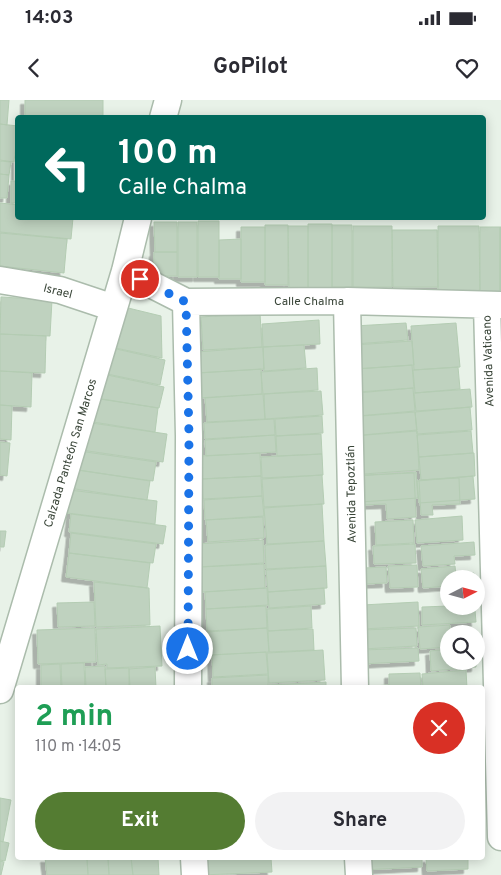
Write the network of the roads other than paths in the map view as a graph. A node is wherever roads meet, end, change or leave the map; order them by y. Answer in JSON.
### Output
{"nodes":[{"id":1,"x":168,"y":100,"type":"edge"},
{"id":2,"x":164,"y":115,"type":"edge"},
{"id":3,"x":138,"y":220,"type":"edge"},
{"id":4,"x":125,"y":271,"type":"junction"},
{"id":5,"x":0,"y":280,"type":"edge"},
{"id":6,"x":346,"y":301,"type":"junction"},
{"id":7,"x":186,"y":302,"type":"junction"},
{"id":8,"x":494,"y":305,"type":"edge"},
{"id":9,"x":114,"y":308,"type":"junction"},
{"id":10,"x":7,"y":641,"type":"edge"},
{"id":11,"x":188,"y":685,"type":"edge"},
{"id":12,"x":355,"y":685,"type":"edge"},
{"id":13,"x":0,"y":689,"type":"edge"},
{"id":14,"x":501,"y":838,"type":"edge"},
{"id":15,"x":194,"y":860,"type":"edge"},
{"id":16,"x":358,"y":860,"type":"edge"},
{"id":17,"x":195,"y":875,"type":"edge"},
{"id":18,"x":358,"y":875,"type":"edge"}],
"edges":[{"from":1,"to":2,"type":"street"},
{"from":3,"to":4,"type":"street","name":"Calzada Panteón San Marcos"},
{"from":4,"to":7,"type":"street","name":"Calle Chalma"},
{"from":4,"to":9,"type":"street","name":"Calzada Panteón San Marcos"},
{"from":5,"to":9,"type":"street","name":"Israel"},
{"from":6,"to":7,"type":"street","name":"Calle Chalma"},
{"from":6,"to":8,"type":"street","name":"Calle Chalma"},
{"from":6,"to":12,"type":"street","name":"Avenida Tepoztlán"},
{"from":7,"to":11,"type":"street"},
{"from":8,"to":14,"type":"street","name":"Avenida Vaticano"},
{"from":9,"to":10,"type":"street","name":"Calzada Panteón San Marcos"},
{"from":10,"to":13,"type":"street","name":"Calzada Panteón San Marcos"},
{"from":15,"to":17,"type":"street"},
{"from":16,"to":18,"type":"street"}]}
